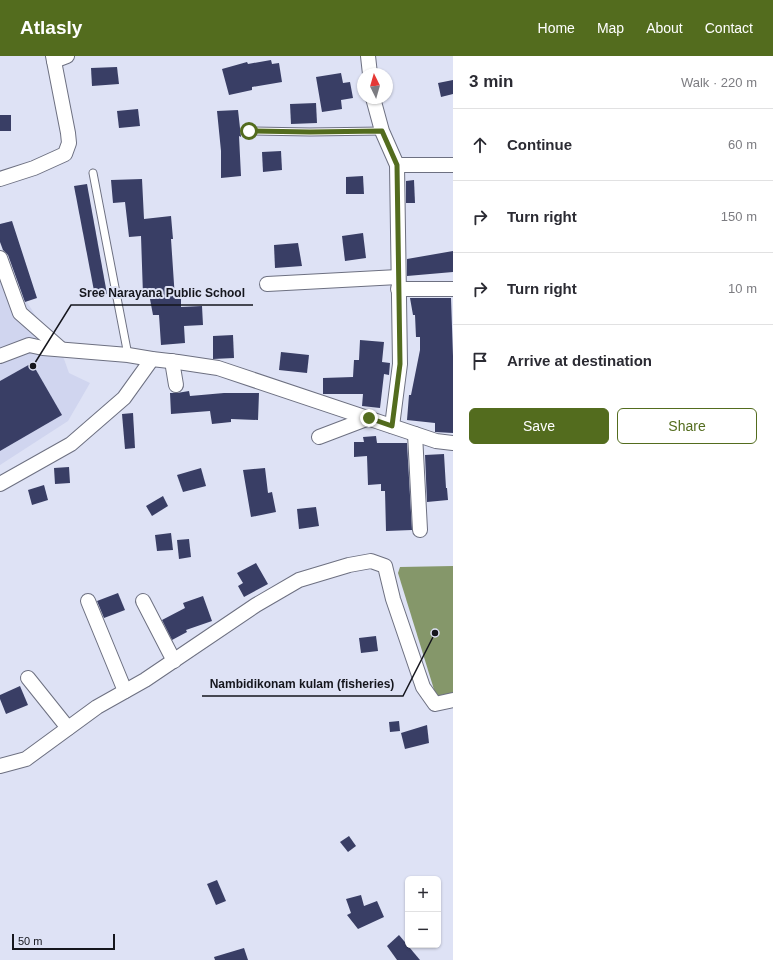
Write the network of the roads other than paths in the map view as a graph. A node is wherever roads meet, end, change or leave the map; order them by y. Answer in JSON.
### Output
{"nodes":[{"id":1,"x":368,"y":56,"type":"edge"},
{"id":2,"x":58,"y":58,"type":"edge"},
{"id":3,"x":369,"y":68,"type":"edge"},
{"id":4,"x":375,"y":104,"type":"edge"},
{"id":5,"x":249,"y":131,"type":"dead end"},
{"id":6,"x":382,"y":131,"type":"junction"},
{"id":7,"x":453,"y":164,"type":"edge"},
{"id":8,"x":397,"y":165,"type":"junction"},
{"id":9,"x":93,"y":173,"type":"dead end"},
{"id":10,"x":0,"y":179,"type":"edge"},
{"id":11,"x":0,"y":258,"type":"edge"},
{"id":12,"x":398,"y":283,"type":"junction"},
{"id":13,"x":267,"y":284,"type":"dead end"},
{"id":14,"x":453,"y":289,"type":"edge"},
{"id":15,"x":61,"y":349,"type":"junction"},
{"id":16,"x":128,"y":355,"type":"junction"},
{"id":17,"x":0,"y":356,"type":"edge"},
{"id":18,"x":152,"y":359,"type":"junction"},
{"id":19,"x":172,"y":361,"type":"junction"},
{"id":20,"x":176,"y":385,"type":"dead end"},
{"id":21,"x":369,"y":418,"type":"junction"},
{"id":22,"x":392,"y":426,"type":"junction"},
{"id":23,"x":415,"y":434,"type":"junction"},
{"id":24,"x":319,"y":438,"type":"dead end"},
{"id":25,"x":453,"y":443,"type":"edge"},
{"id":26,"x":0,"y":484,"type":"edge"},
{"id":27,"x":420,"y":530,"type":"dead end"},
{"id":28,"x":88,"y":601,"type":"dead end"},
{"id":29,"x":143,"y":602,"type":"dead end"},
{"id":30,"x":174,"y":661,"type":"junction"},
{"id":31,"x":28,"y":678,"type":"dead end"},
{"id":32,"x":125,"y":691,"type":"junction"},
{"id":33,"x":453,"y":700,"type":"edge"},
{"id":34,"x":68,"y":728,"type":"junction"},
{"id":35,"x":0,"y":766,"type":"edge"}],
"edges":[{"from":1,"to":3,"type":"street"},
{"from":2,"to":10,"type":"street"},
{"from":4,"to":6,"type":"street"},
{"from":5,"to":6,"type":"lane"},
{"from":6,"to":8,"type":"street"},
{"from":7,"to":8,"type":"street"},
{"from":8,"to":12,"type":"street"},
{"from":9,"to":16,"type":"lane"},
{"from":11,"to":15,"type":"street"},
{"from":12,"to":13,"type":"street"},
{"from":12,"to":14,"type":"street"},
{"from":12,"to":22,"type":"street"},
{"from":15,"to":16,"type":"street"},
{"from":15,"to":17,"type":"street"},
{"from":16,"to":18,"type":"street"},
{"from":18,"to":19,"type":"street"},
{"from":18,"to":26,"type":"street"},
{"from":19,"to":20,"type":"street"},
{"from":19,"to":21,"type":"street"},
{"from":21,"to":22,"type":"street"},
{"from":21,"to":24,"type":"street"},
{"from":22,"to":23,"type":"street"},
{"from":23,"to":25,"type":"street"},
{"from":23,"to":27,"type":"street"},
{"from":28,"to":32,"type":"street"},
{"from":29,"to":30,"type":"street"},
{"from":30,"to":32,"type":"street"},
{"from":30,"to":33,"type":"street"},
{"from":31,"to":34,"type":"street"},
{"from":32,"to":34,"type":"street"},
{"from":34,"to":35,"type":"street"}]}
